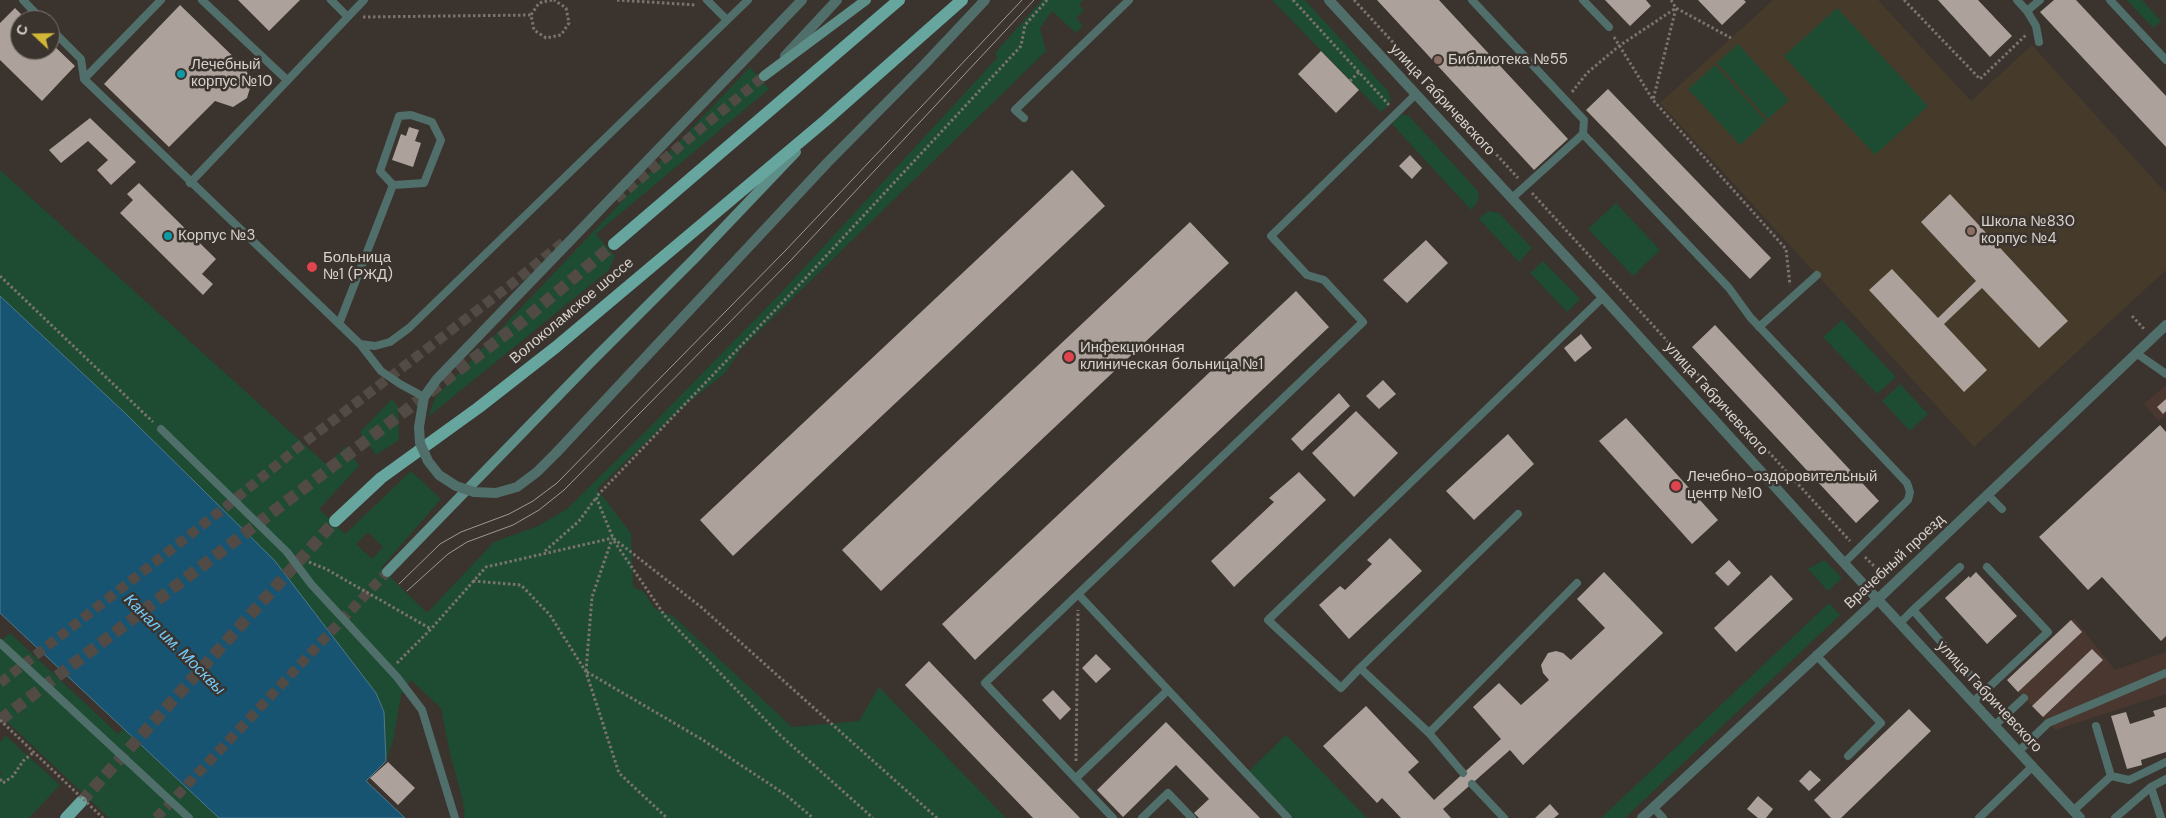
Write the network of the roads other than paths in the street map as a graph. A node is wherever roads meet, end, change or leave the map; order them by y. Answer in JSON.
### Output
{"nodes":[{"id":1,"x":23,"y":0,"type":"edge"},
{"id":2,"x":161,"y":0,"type":"edge"},
{"id":3,"x":202,"y":0,"type":"edge"},
{"id":4,"x":331,"y":0,"type":"edge"},
{"id":5,"x":364,"y":0,"type":"edge"},
{"id":6,"x":748,"y":0,"type":"edge"},
{"id":7,"x":802,"y":0,"type":"edge"},
{"id":8,"x":838,"y":0,"type":"edge"},
{"id":9,"x":866,"y":0,"type":"edge"},
{"id":10,"x":899,"y":0,"type":"edge"},
{"id":11,"x":962,"y":0,"type":"edge"},
{"id":12,"x":985,"y":0,"type":"edge"},
{"id":13,"x":1129,"y":0,"type":"edge"},
{"id":14,"x":1472,"y":0,"type":"edge"},
{"id":15,"x":1583,"y":0,"type":"edge"},
{"id":16,"x":2017,"y":0,"type":"edge"},
{"id":17,"x":2040,"y":0,"type":"edge"},
{"id":18,"x":2110,"y":0,"type":"edge"},
{"id":19,"x":1334,"y":2,"type":"edge"},
{"id":20,"x":710,"y":3,"type":"edge"},
{"id":21,"x":32,"y":10,"type":"edge"},
{"id":22,"x":2028,"y":11,"type":"junction"},
{"id":23,"x":348,"y":17,"type":"junction"},
{"id":24,"x":727,"y":20,"type":"junction"},
{"id":25,"x":1609,"y":27,"type":"road end"},
{"id":26,"x":60,"y":38,"type":"edge"},
{"id":27,"x":2039,"y":42,"type":"dead end"},
{"id":28,"x":2166,"y":60,"type":"edge"},
{"id":29,"x":764,"y":76,"type":"joint"},
{"id":30,"x":84,"y":79,"type":"junction"},
{"id":31,"x":287,"y":80,"type":"junction"},
{"id":32,"x":1416,"y":94,"type":"junction"},
{"id":33,"x":1024,"y":118,"type":"dead end"},
{"id":34,"x":826,"y":120,"type":"junction"},
{"id":35,"x":1583,"y":134,"type":"junction"},
{"id":36,"x":190,"y":183,"type":"junction"},
{"id":37,"x":393,"y":185,"type":"junction"},
{"id":38,"x":1512,"y":198,"type":"junction"},
{"id":39,"x":614,"y":244,"type":"tunnel mouth"},
{"id":40,"x":1817,"y":275,"type":"dead end"},
{"id":41,"x":1603,"y":297,"type":"junction"},
{"id":42,"x":339,"y":324,"type":"junction"},
{"id":43,"x":2166,"y":325,"type":"edge"},
{"id":44,"x":1759,"y":327,"type":"junction"},
{"id":45,"x":360,"y":344,"type":"junction"},
{"id":46,"x":2136,"y":353,"type":"junction"},
{"id":47,"x":2165,"y":371,"type":"edge"},
{"id":48,"x":424,"y":397,"type":"junction"},
{"id":49,"x":161,"y":429,"type":"road end"},
{"id":50,"x":1987,"y":494,"type":"junction"},
{"id":51,"x":2002,"y":509,"type":"dead end"},
{"id":52,"x":1518,"y":514,"type":"dead end"},
{"id":53,"x":335,"y":521,"type":"tunnel mouth"},
{"id":54,"x":1844,"y":564,"type":"junction"},
{"id":55,"x":1960,"y":567,"type":"dead end"},
{"id":56,"x":1987,"y":567,"type":"dead end"},
{"id":57,"x":386,"y":572,"type":"tunnel mouth"},
{"id":58,"x":1577,"y":583,"type":"dead end"},
{"id":59,"x":1078,"y":594,"type":"junction"},
{"id":60,"x":1878,"y":599,"type":"junction"},
{"id":61,"x":1913,"y":610,"type":"junction"},
{"id":62,"x":1900,"y":623,"type":"junction"},
{"id":63,"x":0,"y":643,"type":"edge"},
{"id":64,"x":1816,"y":655,"type":"junction"},
{"id":65,"x":1360,"y":668,"type":"junction"},
{"id":66,"x":2166,"y":673,"type":"edge"},
{"id":67,"x":1168,"y":690,"type":"junction"},
{"id":68,"x":1985,"y":692,"type":"junction"},
{"id":69,"x":2024,"y":698,"type":"dead end"},
{"id":70,"x":1973,"y":702,"type":"junction"},
{"id":71,"x":1995,"y":725,"type":"junction"},
{"id":72,"x":2096,"y":726,"type":"dead end"},
{"id":73,"x":1428,"y":734,"type":"junction"},
{"id":74,"x":2019,"y":751,"type":"junction"},
{"id":75,"x":1848,"y":756,"type":"dead end"},
{"id":76,"x":2166,"y":762,"type":"edge"},
{"id":77,"x":2033,"y":766,"type":"junction"},
{"id":78,"x":1463,"y":773,"type":"dead end"},
{"id":79,"x":2111,"y":776,"type":"junction"},
{"id":80,"x":1076,"y":778,"type":"junction"},
{"id":81,"x":2166,"y":779,"type":"edge"},
{"id":82,"x":1472,"y":784,"type":"dead end"},
{"id":83,"x":2151,"y":787,"type":"junction"},
{"id":84,"x":81,"y":802,"type":"tunnel mouth"},
{"id":85,"x":1653,"y":808,"type":"junction"},
{"id":86,"x":2077,"y":814,"type":"edge"},
{"id":87,"x":66,"y":818,"type":"edge"},
{"id":88,"x":189,"y":818,"type":"edge"},
{"id":89,"x":455,"y":818,"type":"edge"},
{"id":90,"x":1113,"y":818,"type":"edge"},
{"id":91,"x":1142,"y":818,"type":"edge"},
{"id":92,"x":1192,"y":818,"type":"edge"},
{"id":93,"x":1288,"y":818,"type":"edge"},
{"id":94,"x":1504,"y":818,"type":"edge"},
{"id":95,"x":1642,"y":818,"type":"edge"},
{"id":96,"x":1663,"y":818,"type":"edge"},
{"id":97,"x":1979,"y":818,"type":"edge"},
{"id":98,"x":2115,"y":818,"type":"edge"},
{"id":99,"x":2161,"y":818,"type":"edge"}],
"edges":[{"from":1,"to":21,"type":"lane"},
{"from":2,"to":30,"type":"lane"},
{"from":3,"to":31,"type":"lane"},
{"from":4,"to":23,"type":"lane"},
{"from":5,"to":23,"type":"lane"},
{"from":6,"to":24,"type":"lane"},
{"from":7,"to":48,"type":"street"},
{"from":8,"to":29,"type":"street"},
{"from":9,"to":29,"type":"main road"},
{"from":10,"to":39,"type":"main road","name":"Волоколамское шоссе"},
{"from":11,"to":34,"type":"main road","name":"Волоколамское шоссе"},
{"from":12,"to":48,"type":"street","bridge":true},
{"from":13,"to":33,"type":"lane"},
{"from":14,"to":35,"type":"lane"},
{"from":15,"to":25,"type":"lane"},
{"from":16,"to":22,"type":"lane"},
{"from":17,"to":22,"type":"lane"},
{"from":18,"to":28,"type":"lane"},
{"from":19,"to":32,"type":"street","name":"улица Габричевского"},
{"from":20,"to":24,"type":"lane"},
{"from":22,"to":27,"type":"lane"},
{"from":23,"to":31,"type":"lane"},
{"from":24,"to":45,"type":"lane"},
{"from":26,"to":30,"type":"lane"},
{"from":30,"to":36,"type":"lane"},
{"from":31,"to":36,"type":"lane"},
{"from":32,"to":38,"type":"street","name":"улица Габричевского"},
{"from":32,"to":59,"type":"lane"},
{"from":34,"to":53,"type":"main road","name":"Волоколамское шоссе"},
{"from":34,"to":57,"type":"main road","name":"Волоколамское шоссе"},
{"from":35,"to":38,"type":"lane"},
{"from":35,"to":44,"type":"lane"},
{"from":36,"to":42,"type":"lane"},
{"from":37,"to":37,"type":"lane"},
{"from":37,"to":42,"type":"lane"},
{"from":38,"to":41,"type":"street","name":"улица Габричевского"},
{"from":40,"to":44,"type":"lane"},
{"from":41,"to":54,"type":"street","name":"улица Габричевского"},
{"from":41,"to":65,"type":"lane"},
{"from":42,"to":45,"type":"lane"},
{"from":43,"to":46,"type":"street","name":"Врачебный проезд"},
{"from":44,"to":54,"type":"lane"},
{"from":45,"to":48,"type":"lane"},
{"from":46,"to":47,"type":"lane"},
{"from":46,"to":50,"type":"street","name":"Врачебный проезд"},
{"from":49,"to":89,"type":"lane"},
{"from":50,"to":51,"type":"lane"},
{"from":50,"to":60,"type":"street","name":"Врачебный проезд"},
{"from":52,"to":65,"type":"lane"},
{"from":54,"to":60,"type":"street","name":"улица Габричевского"},
{"from":55,"to":61,"type":"lane"},
{"from":56,"to":68,"type":"lane"},
{"from":58,"to":73,"type":"lane"},
{"from":59,"to":67,"type":"lane"},
{"from":59,"to":80,"type":"lane"},
{"from":60,"to":62,"type":"street","name":"улица Габричевского"},
{"from":60,"to":64,"type":"street","name":"Врачебный проезд"},
{"from":61,"to":62,"type":"lane"},
{"from":61,"to":68,"type":"lane"},
{"from":62,"to":70,"type":"street","name":"улица Габричевского"},
{"from":63,"to":88,"type":"lane"},
{"from":64,"to":75,"type":"lane"},
{"from":64,"to":85,"type":"street","name":"Врачебный проезд"},
{"from":65,"to":73,"type":"lane"},
{"from":66,"to":74,"type":"lane"},
{"from":67,"to":80,"type":"lane"},
{"from":67,"to":93,"type":"lane"},
{"from":68,"to":70,"type":"lane"},
{"from":69,"to":71,"type":"lane"},
{"from":70,"to":71,"type":"street","name":"улица Габричевского"},
{"from":71,"to":74,"type":"street","name":"улица Габричевского"},
{"from":72,"to":79,"type":"lane"},
{"from":73,"to":78,"type":"lane"},
{"from":74,"to":77,"type":"street","name":"улица Габричевского"},
{"from":76,"to":79,"type":"lane"},
{"from":77,"to":86,"type":"street","name":"улица Габричевского"},
{"from":77,"to":97,"type":"lane"},
{"from":79,"to":86,"type":"lane"},
{"from":80,"to":90,"type":"lane"},
{"from":81,"to":83,"type":"lane"},
{"from":82,"to":94,"type":"lane"},
{"from":83,"to":98,"type":"lane"},
{"from":83,"to":99,"type":"lane"},
{"from":84,"to":87,"type":"main road"},
{"from":85,"to":95,"type":"street","name":"Врачебный проезд"},
{"from":85,"to":96,"type":"lane"},
{"from":91,"to":92,"type":"lane"}]}
